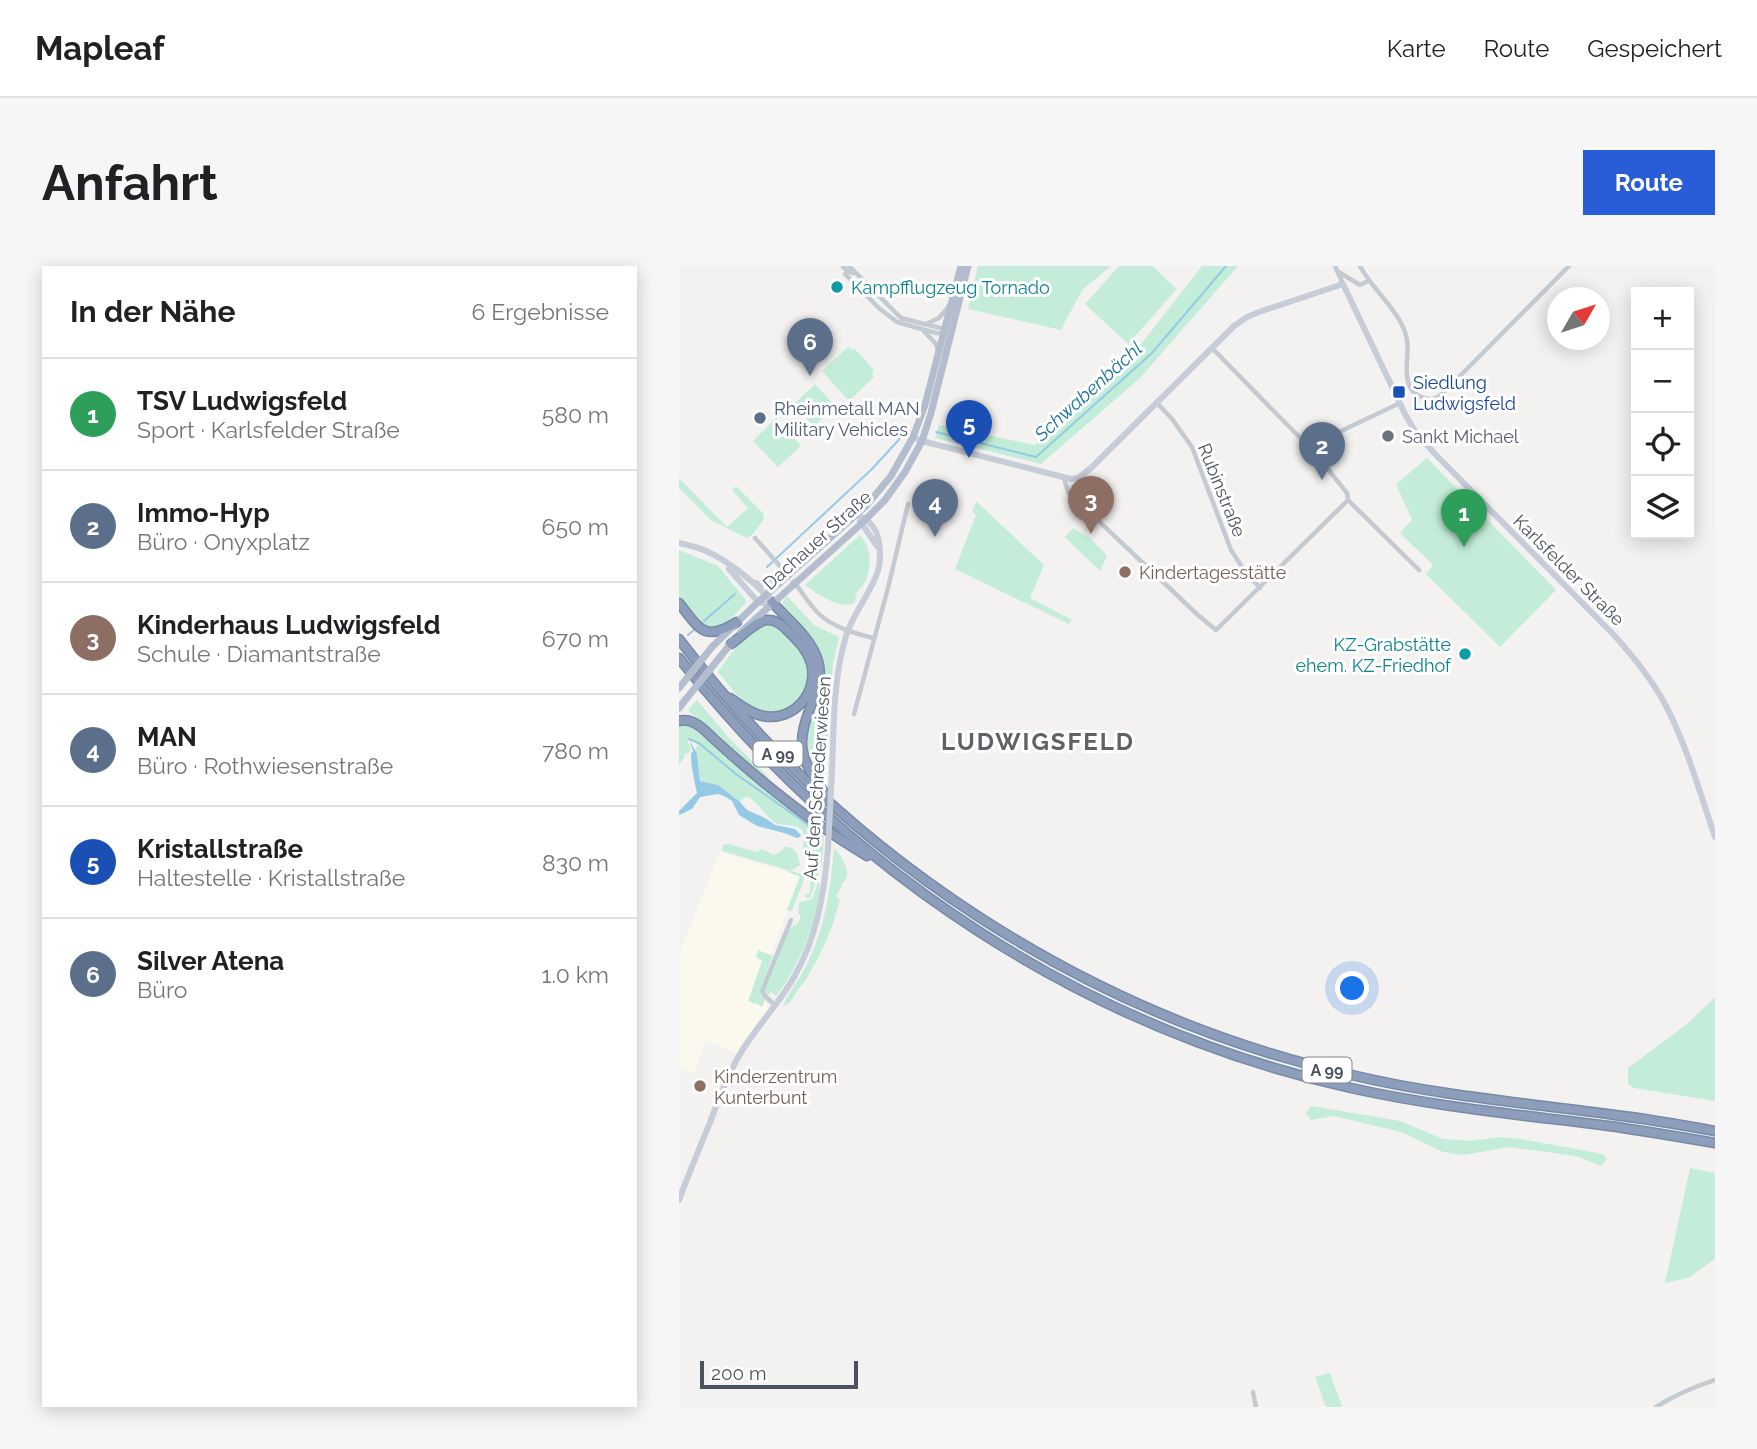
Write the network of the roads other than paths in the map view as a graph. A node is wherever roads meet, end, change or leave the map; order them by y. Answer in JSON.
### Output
{"nodes":[{"id":1,"x":961,"y":266,"type":"edge"},
{"id":2,"x":968,"y":266,"type":"edge"},
{"id":3,"x":1360,"y":266,"type":"edge"},
{"id":4,"x":1569,"y":266,"type":"edge"},
{"id":5,"x":846,"y":267,"type":"edge"},
{"id":6,"x":1336,"y":269,"type":"edge"},
{"id":7,"x":845,"y":274,"type":"dead end"},
{"id":8,"x":1368,"y":281,"type":"junction"},
{"id":9,"x":1343,"y":284,"type":"junction"},
{"id":10,"x":951,"y":303,"type":"junction"},
{"id":11,"x":924,"y":327,"type":"junction"},
{"id":12,"x":946,"y":333,"type":"junction"},
{"id":13,"x":1212,"y":348,"type":"junction"},
{"id":14,"x":939,"y":352,"type":"junction"},
{"id":15,"x":1157,"y":403,"type":"junction"},
{"id":16,"x":1400,"y":403,"type":"junction"},
{"id":17,"x":913,"y":437,"type":"junction"},
{"id":18,"x":922,"y":441,"type":"junction"},
{"id":19,"x":1315,"y":453,"type":"junction"},
{"id":20,"x":1064,"y":478,"type":"junction"},
{"id":21,"x":1348,"y":500,"type":"junction"},
{"id":22,"x":908,"y":504,"type":"dead end"},
{"id":23,"x":857,"y":515,"type":"junction"},
{"id":24,"x":864,"y":522,"type":"junction"},
{"id":25,"x":755,"y":538,"type":"dead end"},
{"id":26,"x":679,"y":542,"type":"edge"},
{"id":27,"x":721,"y":559,"type":"junction"},
{"id":28,"x":779,"y":565,"type":"tunnel mouth"},
{"id":29,"x":1419,"y":570,"type":"dead end"},
{"id":30,"x":750,"y":581,"type":"junction"},
{"id":31,"x":781,"y":582,"type":"junction"},
{"id":32,"x":797,"y":586,"type":"tunnel mouth"},
{"id":33,"x":1260,"y":588,"type":"junction"},
{"id":34,"x":766,"y":595,"type":"junction"},
{"id":35,"x":758,"y":602,"type":"junction"},
{"id":36,"x":679,"y":603,"type":"edge"},
{"id":37,"x":771,"y":603,"type":"junction"},
{"id":38,"x":737,"y":622,"type":"junction"},
{"id":39,"x":848,"y":630,"type":"junction"},
{"id":40,"x":873,"y":638,"type":"junction"},
{"id":41,"x":679,"y":639,"type":"edge"},
{"id":42,"x":731,"y":644,"type":"junction"},
{"id":43,"x":679,"y":659,"type":"edge"},
{"id":44,"x":679,"y":688,"type":"edge"},
{"id":45,"x":721,"y":691,"type":"junction"},
{"id":46,"x":679,"y":708,"type":"edge"},
{"id":47,"x":854,"y":714,"type":"dead end"},
{"id":48,"x":679,"y":721,"type":"edge"},
{"id":49,"x":840,"y":812,"type":"junction"},
{"id":50,"x":1715,"y":837,"type":"edge"},
{"id":51,"x":895,"y":873,"type":"junction"},
{"id":52,"x":791,"y":920,"type":"dead end"},
{"id":53,"x":775,"y":1005,"type":"junction"},
{"id":54,"x":1715,"y":1131,"type":"edge"},
{"id":55,"x":1715,"y":1143,"type":"edge"},
{"id":56,"x":679,"y":1200,"type":"edge"},
{"id":57,"x":1715,"y":1380,"type":"edge"},
{"id":58,"x":1253,"y":1392,"type":"dead end"},
{"id":59,"x":1256,"y":1407,"type":"edge"},
{"id":60,"x":1656,"y":1407,"type":"edge"}],
"edges":[{"from":1,"to":10,"type":"main road","name":"Dachauer Straße"},
{"from":2,"to":12,"type":"main road","name":"Dachauer Straße"},
{"from":3,"to":8,"type":"street"},
{"from":4,"to":8,"type":"street"},
{"from":5,"to":11,"type":"street"},
{"from":6,"to":8,"type":"street"},
{"from":6,"to":9,"type":"street","name":"Karlsfelder Straße"},
{"from":7,"to":11,"type":"street"},
{"from":9,"to":13,"type":"street"},
{"from":9,"to":16,"type":"street","name":"Karlsfelder Straße"},
{"from":10,"to":11,"type":"street"},
{"from":10,"to":12,"type":"main road","name":"Dachauer Straße"},
{"from":11,"to":12,"type":"street"},
{"from":11,"to":14,"type":"street"},
{"from":12,"to":14,"type":"main road","name":"Dachauer Straße"},
{"from":12,"to":18,"type":"main road","name":"Dachauer Straße"},
{"from":13,"to":15,"type":"street"},
{"from":13,"to":19,"type":"street"},
{"from":14,"to":17,"type":"main road","name":"Dachauer Straße"},
{"from":15,"to":20,"type":"street"},
{"from":15,"to":33,"type":"street","name":"Rubinstraße"},
{"from":16,"to":19,"type":"street"},
{"from":16,"to":50,"type":"street","name":"Karlsfelder Straße"},
{"from":17,"to":18,"type":"street"},
{"from":17,"to":23,"type":"main road","name":"Dachauer Straße"},
{"from":18,"to":20,"type":"street"},
{"from":18,"to":24,"type":"main road","name":"Dachauer Straße"},
{"from":19,"to":21,"type":"street"},
{"from":20,"to":33,"type":"street"},
{"from":21,"to":29,"type":"street"},
{"from":21,"to":33,"type":"street"},
{"from":22,"to":40,"type":"street"},
{"from":23,"to":24,"type":"street","name":"Auf den Schrederwiesen"},
{"from":23,"to":31,"type":"main road","name":"Dachauer Straße"},
{"from":24,"to":37,"type":"main road","name":"Dachauer Straße"},
{"from":24,"to":39,"type":"street","name":"Auf den Schrederwiesen"},
{"from":25,"to":28,"type":"street"},
{"from":26,"to":27,"type":"street"},
{"from":27,"to":30,"type":"street"},
{"from":27,"to":35,"type":"street"},
{"from":30,"to":31,"type":"street"},
{"from":30,"to":34,"type":"street"},
{"from":31,"to":34,"type":"main road","name":"Dachauer Straße"},
{"from":32,"to":39,"type":"street"},
{"from":34,"to":35,"type":"main road","name":"Dachauer Straße"},
{"from":34,"to":37,"type":"street"},
{"from":35,"to":37,"type":"street"},
{"from":35,"to":38,"type":"main road","name":"Dachauer Straße"},
{"from":36,"to":38,"type":"highway"},
{"from":37,"to":42,"type":"main road","name":"Dachauer Straße"},
{"from":37,"to":49,"type":"highway"},
{"from":38,"to":44,"type":"main road","name":"Dachauer Straße","bridge":true},
{"from":39,"to":40,"type":"street"},
{"from":39,"to":53,"type":"street","name":"Auf den Schrederwiesen","bridge":true},
{"from":40,"to":47,"type":"street"},
{"from":41,"to":45,"type":"highway","number":"A 99"},
{"from":42,"to":45,"type":"highway"},
{"from":42,"to":46,"type":"main road","name":"Dachauer Straße","bridge":true},
{"from":43,"to":51,"type":"highway","number":"A 99"},
{"from":45,"to":49,"type":"highway","number":"A 99"},
{"from":48,"to":51,"type":"highway"},
{"from":49,"to":54,"type":"highway","number":"A 99"},
{"from":51,"to":55,"type":"highway","number":"A 99"},
{"from":52,"to":53,"type":"street"},
{"from":53,"to":56,"type":"street","name":"Auf den Schrederwiesen"},
{"from":57,"to":60,"type":"street"},
{"from":58,"to":59,"type":"street"}]}
